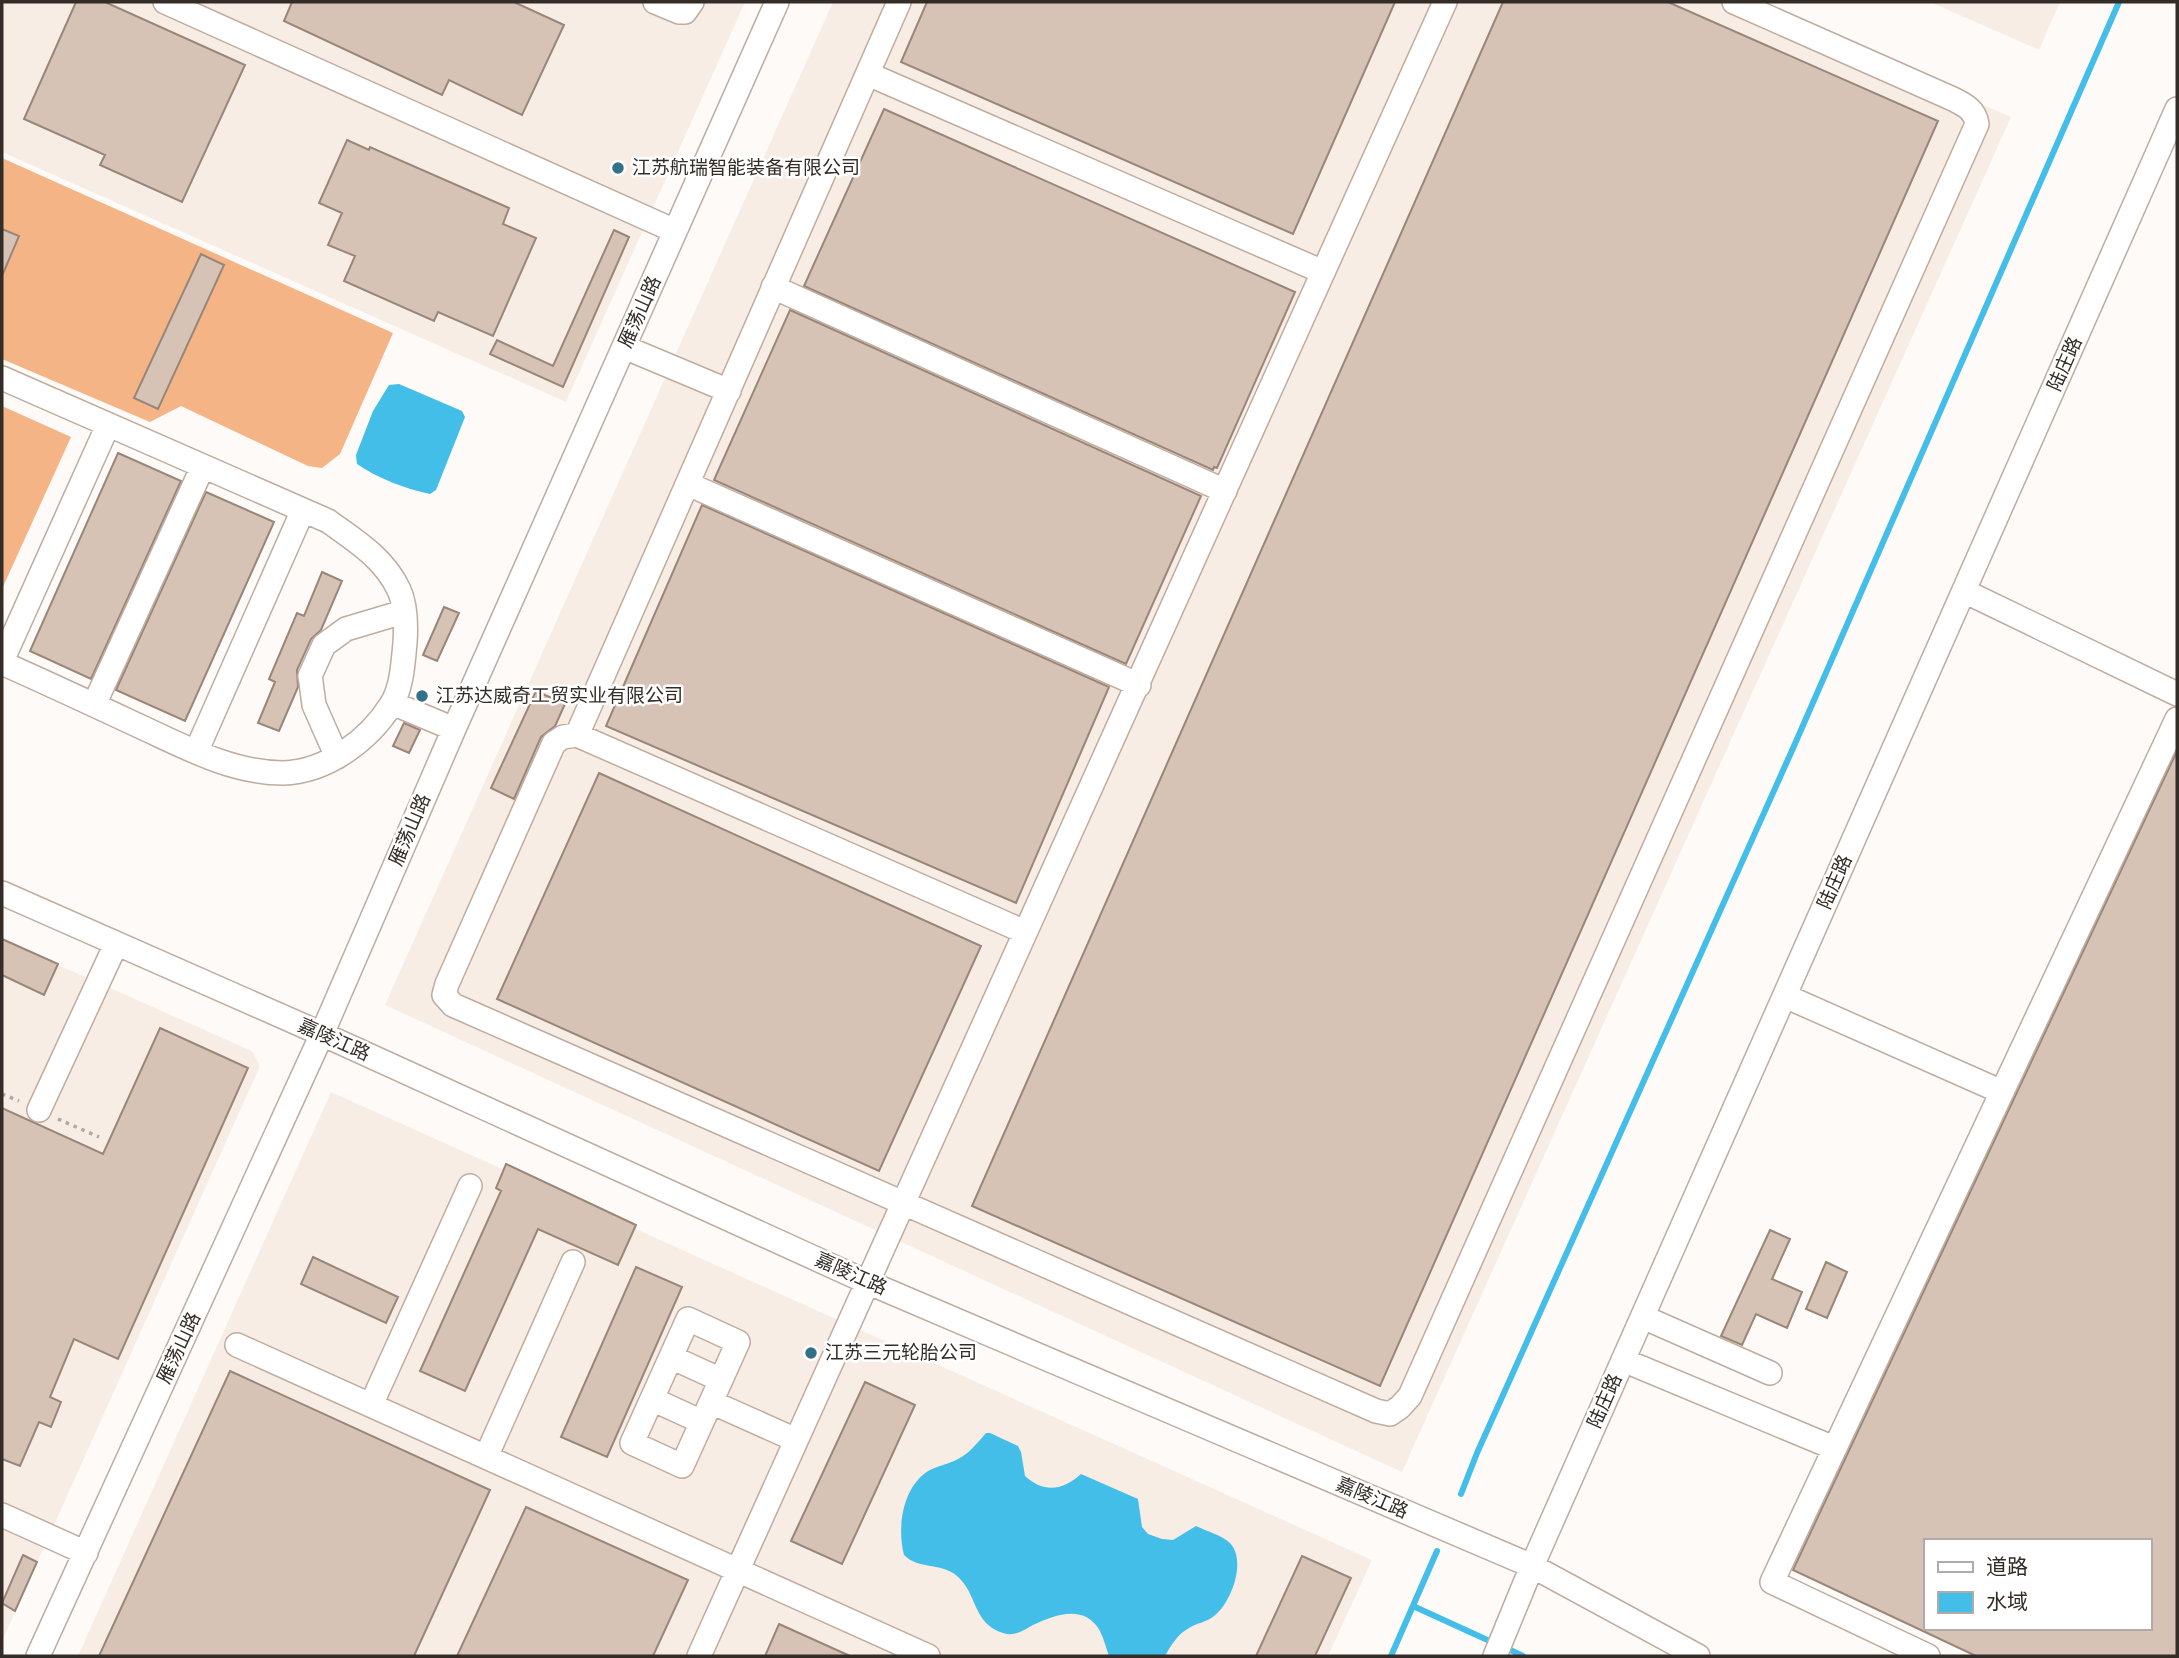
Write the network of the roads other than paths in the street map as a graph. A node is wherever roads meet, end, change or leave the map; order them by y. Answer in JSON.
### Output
{"nodes":[{"id":1,"x":165,"y":2,"type":"edge"},
{"id":2,"x":655,"y":2,"type":"edge"},
{"id":3,"x":692,"y":2,"type":"edge"},
{"id":4,"x":777,"y":2,"type":"edge"},
{"id":5,"x":900,"y":2,"type":"edge"},
{"id":6,"x":1445,"y":2,"type":"edge"},
{"id":7,"x":1734,"y":2,"type":"edge"},
{"id":8,"x":867,"y":74,"type":"junction"},
{"id":9,"x":2177,"y":109,"type":"edge"},
{"id":10,"x":675,"y":231,"type":"junction"},
{"id":11,"x":1323,"y":272,"type":"junction"},
{"id":12,"x":773,"y":287,"type":"junction"},
{"id":13,"x":624,"y":347,"type":"junction"},
{"id":14,"x":2,"y":379,"type":"edge"},
{"id":15,"x":729,"y":391,"type":"junction"},
{"id":16,"x":108,"y":425,"type":"junction"},
{"id":17,"x":203,"y":466,"type":"junction"},
{"id":18,"x":688,"y":484,"type":"junction"},
{"id":19,"x":1226,"y":491,"type":"junction"},
{"id":20,"x":303,"y":510,"type":"junction"},
{"id":21,"x":1964,"y":591,"type":"junction"},
{"id":22,"x":403,"y":612,"type":"junction"},
{"id":23,"x":2,"y":662,"type":"edge"},
{"id":24,"x":1139,"y":685,"type":"junction"},
{"id":25,"x":2177,"y":694,"type":"edge"},
{"id":26,"x":392,"y":703,"type":"junction"},
{"id":27,"x":94,"y":705,"type":"junction"},
{"id":28,"x":2177,"y":719,"type":"edge"},
{"id":29,"x":454,"y":729,"type":"junction"},
{"id":30,"x":578,"y":736,"type":"junction"},
{"id":31,"x":196,"y":752,"type":"junction"},
{"id":32,"x":337,"y":757,"type":"junction"},
{"id":33,"x":2,"y":893,"type":"edge"},
{"id":34,"x":1025,"y":932,"type":"junction"},
{"id":35,"x":116,"y":944,"type":"junction"},
{"id":36,"x":1784,"y":996,"type":"junction"},
{"id":37,"x":322,"y":1034,"type":"junction"},
{"id":38,"x":2002,"y":1092,"type":"junction"},
{"id":39,"x":39,"y":1110,"type":"dead end"},
{"id":40,"x":470,"y":1186,"type":"dead end"},
{"id":41,"x":903,"y":1202,"type":"junction"},
{"id":42,"x":573,"y":1262,"type":"dead end"},
{"id":43,"x":867,"y":1282,"type":"junction"},
{"id":44,"x":1643,"y":1317,"type":"junction"},
{"id":45,"x":237,"y":1345,"type":"dead end"},
{"id":46,"x":671,"y":1357,"type":"junction"},
{"id":47,"x":1623,"y":1360,"type":"junction"},
{"id":48,"x":1770,"y":1373,"type":"dead end"},
{"id":49,"x":721,"y":1380,"type":"junction"},
{"id":50,"x":652,"y":1399,"type":"junction"},
{"id":51,"x":371,"y":1405,"type":"junction"},
{"id":52,"x":706,"y":1412,"type":"junction"},
{"id":53,"x":796,"y":1440,"type":"junction"},
{"id":54,"x":1835,"y":1448,"type":"junction"},
{"id":55,"x":486,"y":1457,"type":"junction"},
{"id":56,"x":2,"y":1515,"type":"edge"},
{"id":57,"x":86,"y":1553,"type":"junction"},
{"id":58,"x":1532,"y":1566,"type":"junction"},
{"id":59,"x":737,"y":1570,"type":"junction"},
{"id":60,"x":1498,"y":1649,"type":"edge"},
{"id":61,"x":38,"y":1656,"type":"edge"},
{"id":62,"x":699,"y":1656,"type":"edge"},
{"id":63,"x":928,"y":1656,"type":"edge"},
{"id":64,"x":1698,"y":1656,"type":"edge"},
{"id":65,"x":1928,"y":1656,"type":"edge"}],
"edges":[{"from":1,"to":10,"type":"street"},
{"from":2,"to":3,"type":"street"},
{"from":4,"to":10,"type":"street","name":"雁荡山路"},
{"from":5,"to":8,"type":"street"},
{"from":6,"to":11,"type":"street"},
{"from":7,"to":41,"type":"street"},
{"from":8,"to":11,"type":"street"},
{"from":8,"to":12,"type":"street"},
{"from":9,"to":21,"type":"street","name":"陆庄路"},
{"from":10,"to":13,"type":"street","name":"雁荡山路"},
{"from":11,"to":19,"type":"street"},
{"from":12,"to":15,"type":"street"},
{"from":12,"to":19,"type":"street"},
{"from":13,"to":15,"type":"street"},
{"from":13,"to":29,"type":"street","name":"雁荡山路"},
{"from":14,"to":16,"type":"street"},
{"from":15,"to":18,"type":"street"},
{"from":16,"to":17,"type":"street"},
{"from":16,"to":23,"type":"street"},
{"from":17,"to":20,"type":"street"},
{"from":17,"to":27,"type":"street"},
{"from":18,"to":24,"type":"street"},
{"from":18,"to":30,"type":"street"},
{"from":19,"to":24,"type":"street"},
{"from":20,"to":22,"type":"street"},
{"from":20,"to":31,"type":"street"},
{"from":21,"to":25,"type":"street"},
{"from":21,"to":36,"type":"street","name":"陆庄路"},
{"from":22,"to":26,"type":"street"},
{"from":22,"to":32,"type":"street"},
{"from":23,"to":27,"type":"street"},
{"from":24,"to":34,"type":"street"},
{"from":26,"to":29,"type":"street"},
{"from":26,"to":32,"type":"street"},
{"from":27,"to":31,"type":"street"},
{"from":28,"to":38,"type":"street"},
{"from":29,"to":37,"type":"street","name":"雁荡山路"},
{"from":30,"to":34,"type":"street"},
{"from":30,"to":41,"type":"street"},
{"from":31,"to":32,"type":"street"},
{"from":33,"to":35,"type":"street","name":"嘉陵江路"},
{"from":34,"to":41,"type":"street"},
{"from":35,"to":37,"type":"street","name":"嘉陵江路"},
{"from":35,"to":39,"type":"street"},
{"from":36,"to":38,"type":"street"},
{"from":36,"to":44,"type":"street","name":"陆庄路"},
{"from":37,"to":43,"type":"street","name":"嘉陵江路"},
{"from":37,"to":57,"type":"street","name":"雁荡山路"},
{"from":38,"to":54,"type":"street"},
{"from":40,"to":51,"type":"street"},
{"from":41,"to":43,"type":"street"},
{"from":42,"to":55,"type":"street"},
{"from":43,"to":53,"type":"street"},
{"from":43,"to":58,"type":"street","name":"嘉陵江路"},
{"from":44,"to":47,"type":"street","name":"陆庄路"},
{"from":44,"to":48,"type":"street"},
{"from":45,"to":51,"type":"street"},
{"from":46,"to":49,"type":"street"},
{"from":46,"to":49,"type":"street"},
{"from":46,"to":50,"type":"street"},
{"from":47,"to":54,"type":"street"},
{"from":47,"to":58,"type":"street","name":"陆庄路"},
{"from":49,"to":52,"type":"street"},
{"from":50,"to":52,"type":"street"},
{"from":50,"to":52,"type":"street"},
{"from":51,"to":55,"type":"street"},
{"from":52,"to":53,"type":"street"},
{"from":53,"to":59,"type":"street"},
{"from":54,"to":65,"type":"street"},
{"from":55,"to":59,"type":"street"},
{"from":56,"to":57,"type":"street"},
{"from":57,"to":61,"type":"street","name":"雁荡山路"},
{"from":58,"to":60,"type":"street","name":"陆庄路"},
{"from":58,"to":64,"type":"street","name":"嘉陵江路"},
{"from":59,"to":62,"type":"street"},
{"from":59,"to":63,"type":"street"}]}
